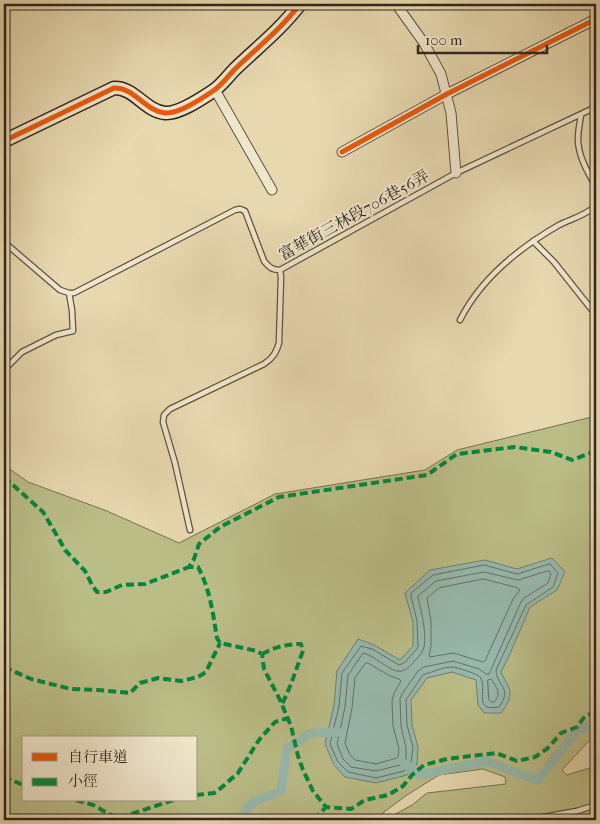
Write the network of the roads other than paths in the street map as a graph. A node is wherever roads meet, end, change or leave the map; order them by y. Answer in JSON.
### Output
{"nodes":[{"id":1,"x":300,"y":4,"type":"edge"},
{"id":2,"x":396,"y":4,"type":"edge"},
{"id":3,"x":596,"y":19,"type":"edge"},
{"id":4,"x":215,"y":90,"type":"junction"},
{"id":5,"x":447,"y":94,"type":"junction"},
{"id":6,"x":596,"y":107,"type":"edge"},
{"id":7,"x":581,"y":115,"type":"junction"},
{"id":8,"x":4,"y":141,"type":"edge"},
{"id":9,"x":342,"y":152,"type":"dead end"},
{"id":10,"x":456,"y":174,"type":"junction"},
{"id":11,"x":596,"y":187,"type":"edge"},
{"id":12,"x":272,"y":190,"type":"dead end"},
{"id":13,"x":596,"y":206,"type":"edge"},
{"id":14,"x":533,"y":241,"type":"junction"},
{"id":15,"x":4,"y":242,"type":"edge"},
{"id":16,"x":280,"y":270,"type":"junction"},
{"id":17,"x":69,"y":293,"type":"junction"},
{"id":18,"x":596,"y":315,"type":"edge"},
{"id":19,"x":460,"y":320,"type":"dead end"},
{"id":20,"x":4,"y":370,"type":"edge"},
{"id":21,"x":190,"y":530,"type":"dead end"},
{"id":22,"x":596,"y":805,"type":"edge"},
{"id":23,"x":526,"y":820,"type":"edge"}],
"edges":[{"from":1,"to":4,"type":"street"},
{"from":2,"to":5,"type":"street"},
{"from":3,"to":5,"type":"street"},
{"from":4,"to":8,"type":"street"},
{"from":4,"to":12,"type":"street"},
{"from":5,"to":9,"type":"street"},
{"from":5,"to":10,"type":"street"},
{"from":6,"to":7,"type":"lane","name":"富華街三林段706巷56弄"},
{"from":7,"to":10,"type":"lane","name":"富華街三林段706巷56弄"},
{"from":7,"to":11,"type":"lane"},
{"from":10,"to":16,"type":"lane","name":"富華街三林段706巷56弄"},
{"from":13,"to":14,"type":"lane"},
{"from":14,"to":18,"type":"lane"},
{"from":14,"to":19,"type":"lane"},
{"from":15,"to":17,"type":"lane"},
{"from":16,"to":17,"type":"lane","name":"富華街三林段706巷56弄"},
{"from":16,"to":21,"type":"lane"},
{"from":17,"to":20,"type":"lane"},
{"from":22,"to":23,"type":"lane"}]}
